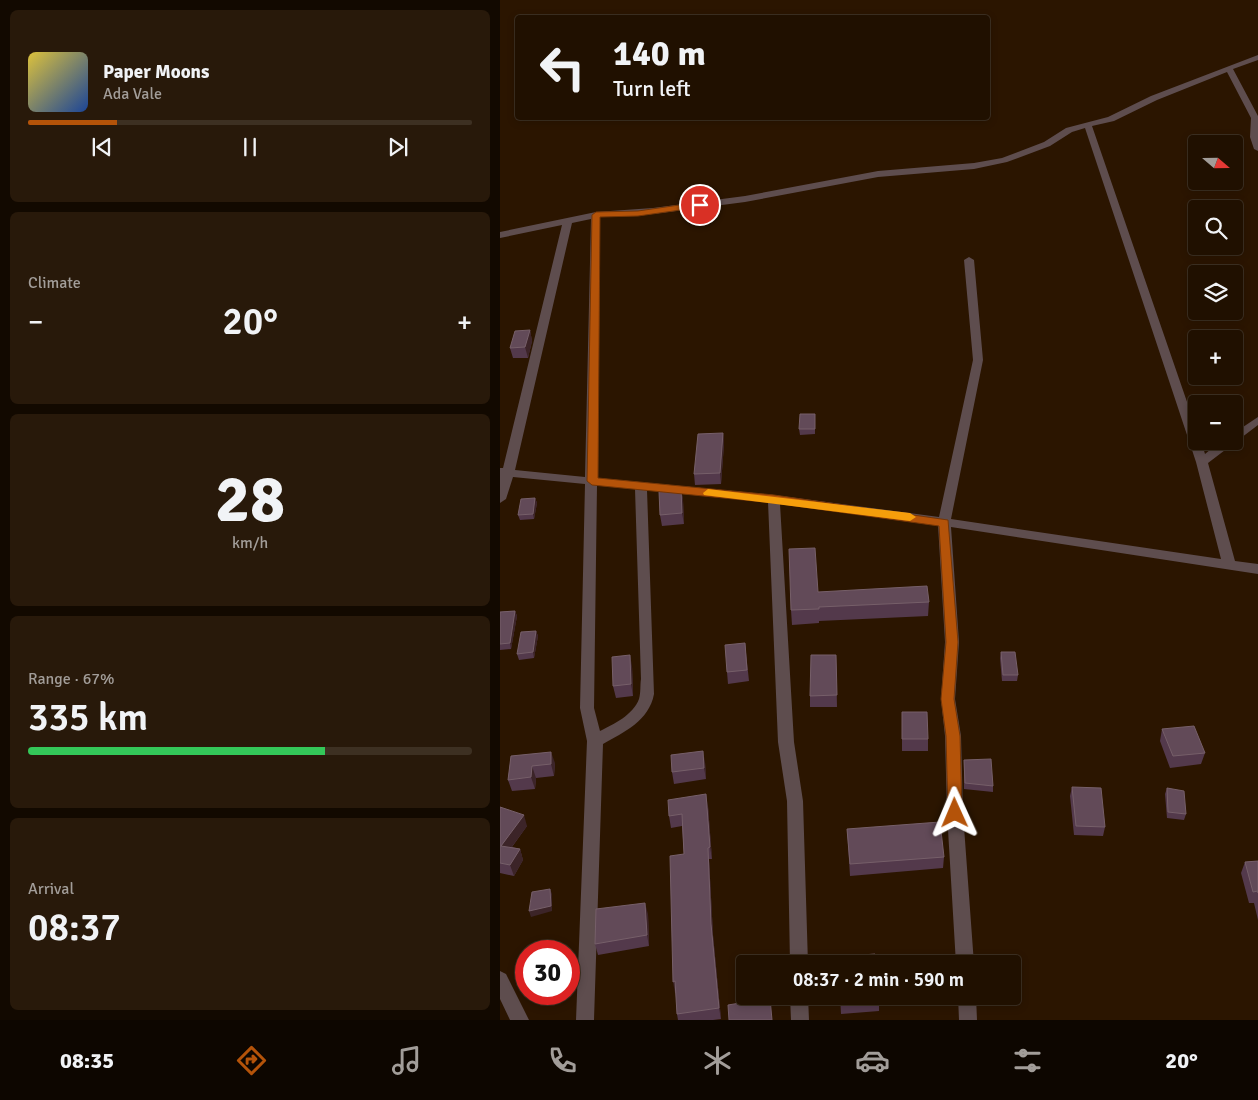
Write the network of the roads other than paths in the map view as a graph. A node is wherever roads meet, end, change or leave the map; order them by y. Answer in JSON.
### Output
{"nodes":[{"id":1,"x":1258,"y":57,"type":"edge"},
{"id":2,"x":1229,"y":69,"type":"junction"},
{"id":3,"x":1088,"y":126,"type":"junction"},
{"id":4,"x":1258,"y":149,"type":"edge"},
{"id":5,"x":596,"y":215,"type":"junction"},
{"id":6,"x":568,"y":220,"type":"junction"},
{"id":7,"x":500,"y":234,"type":"edge"},
{"id":8,"x":969,"y":260,"type":"dead end"},
{"id":9,"x":1258,"y":420,"type":"edge"},
{"id":10,"x":1243,"y":431,"type":"edge"},
{"id":11,"x":1217,"y":450,"type":"edge"},
{"id":12,"x":1202,"y":462,"type":"junction"},
{"id":13,"x":504,"y":473,"type":"edge"},
{"id":14,"x":592,"y":481,"type":"junction"},
{"id":15,"x":641,"y":486,"type":"junction"},
{"id":16,"x":500,"y":499,"type":"edge"},
{"id":17,"x":774,"y":499,"type":"junction"},
{"id":18,"x":944,"y":523,"type":"junction"},
{"id":19,"x":1229,"y":564,"type":"junction"},
{"id":20,"x":1258,"y":568,"type":"edge"},
{"id":21,"x":595,"y":741,"type":"junction"},
{"id":22,"x":799,"y":955,"type":"edge"},
{"id":23,"x":964,"y":955,"type":"edge"},
{"id":24,"x":500,"y":980,"type":"edge"},
{"id":25,"x":799,"y":1005,"type":"edge"},
{"id":26,"x":967,"y":1005,"type":"edge"},
{"id":27,"x":520,"y":1020,"type":"edge"},
{"id":28,"x":585,"y":1020,"type":"edge"},
{"id":29,"x":800,"y":1020,"type":"edge"},
{"id":30,"x":968,"y":1020,"type":"edge"}],
"edges":[{"from":1,"to":2,"type":"street"},
{"from":2,"to":3,"type":"street"},
{"from":2,"to":4,"type":"street"},
{"from":3,"to":5,"type":"street"},
{"from":3,"to":12,"type":"street"},
{"from":5,"to":6,"type":"street"},
{"from":5,"to":14,"type":"street"},
{"from":6,"to":7,"type":"street"},
{"from":6,"to":13,"type":"street"},
{"from":8,"to":18,"type":"street"},
{"from":9,"to":10,"type":"street"},
{"from":11,"to":12,"type":"street"},
{"from":12,"to":19,"type":"street"},
{"from":13,"to":14,"type":"street"},
{"from":13,"to":16,"type":"street"},
{"from":14,"to":15,"type":"street"},
{"from":14,"to":21,"type":"street"},
{"from":15,"to":17,"type":"street"},
{"from":15,"to":21,"type":"street"},
{"from":17,"to":18,"type":"street"},
{"from":17,"to":22,"type":"street"},
{"from":18,"to":19,"type":"street"},
{"from":18,"to":23,"type":"street"},
{"from":19,"to":20,"type":"street"},
{"from":21,"to":28,"type":"street"},
{"from":24,"to":27,"type":"street"},
{"from":25,"to":29,"type":"street"},
{"from":26,"to":30,"type":"street"}]}
